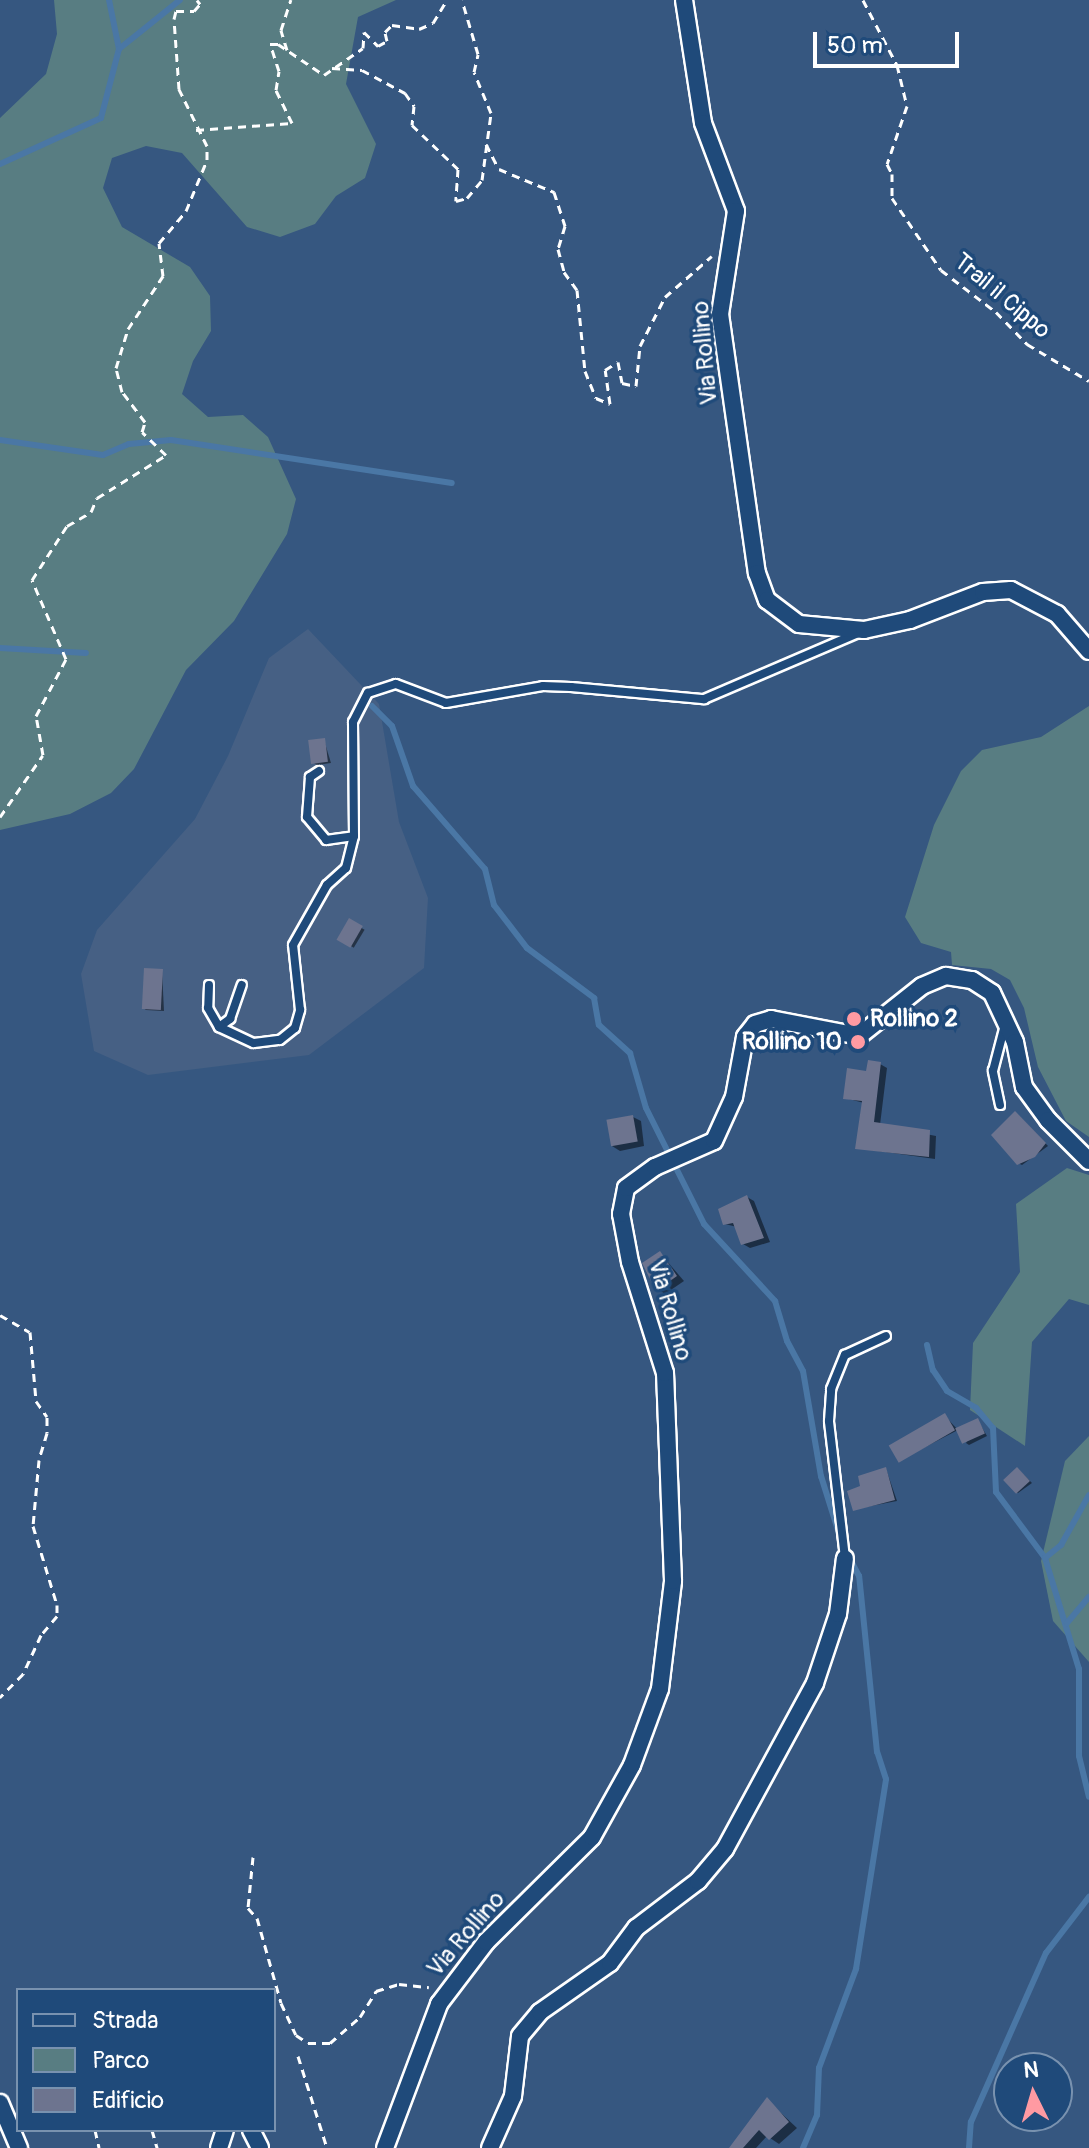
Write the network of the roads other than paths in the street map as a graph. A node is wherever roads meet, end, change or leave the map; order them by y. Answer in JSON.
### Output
{"nodes":[{"id":1,"x":684,"y":0,"type":"edge"},
{"id":2,"x":864,"y":630,"type":"junction"},
{"id":3,"x":1089,"y":651,"type":"edge"},
{"id":4,"x":319,"y":771,"type":"dead end"},
{"id":5,"x":354,"y":836,"type":"junction"},
{"id":6,"x":209,"y":985,"type":"dead end"},
{"id":7,"x":242,"y":985,"type":"dead end"},
{"id":8,"x":1005,"y":1020,"type":"junction"},
{"id":9,"x":219,"y":1027,"type":"junction"},
{"id":10,"x":1000,"y":1105,"type":"dead end"},
{"id":11,"x":1089,"y":1161,"type":"edge"},
{"id":12,"x":886,"y":1336,"type":"dead end"},
{"id":13,"x":845,"y":1558,"type":"joint"},
{"id":14,"x":0,"y":2103,"type":"edge"},
{"id":15,"x":19,"y":2148,"type":"edge"},
{"id":16,"x":385,"y":2148,"type":"edge"},
{"id":17,"x":490,"y":2148,"type":"edge"}],
"edges":[{"from":1,"to":2,"type":"street","name":"Via Rollino"},
{"from":2,"to":3,"type":"street","name":"Via Rollino"},
{"from":2,"to":5,"type":"lane","name":"Via Rollino"},
{"from":4,"to":5,"type":"lane"},
{"from":5,"to":9,"type":"lane","name":"Via Rollino"},
{"from":6,"to":9,"type":"lane"},
{"from":7,"to":9,"type":"lane"},
{"from":8,"to":10,"type":"lane"},
{"from":8,"to":11,"type":"street","name":"Via Rollino"},
{"from":8,"to":16,"type":"street","name":"Via Rollino"},
{"from":12,"to":13,"type":"lane"},
{"from":13,"to":17,"type":"street"},
{"from":14,"to":15,"type":"street"}]}
